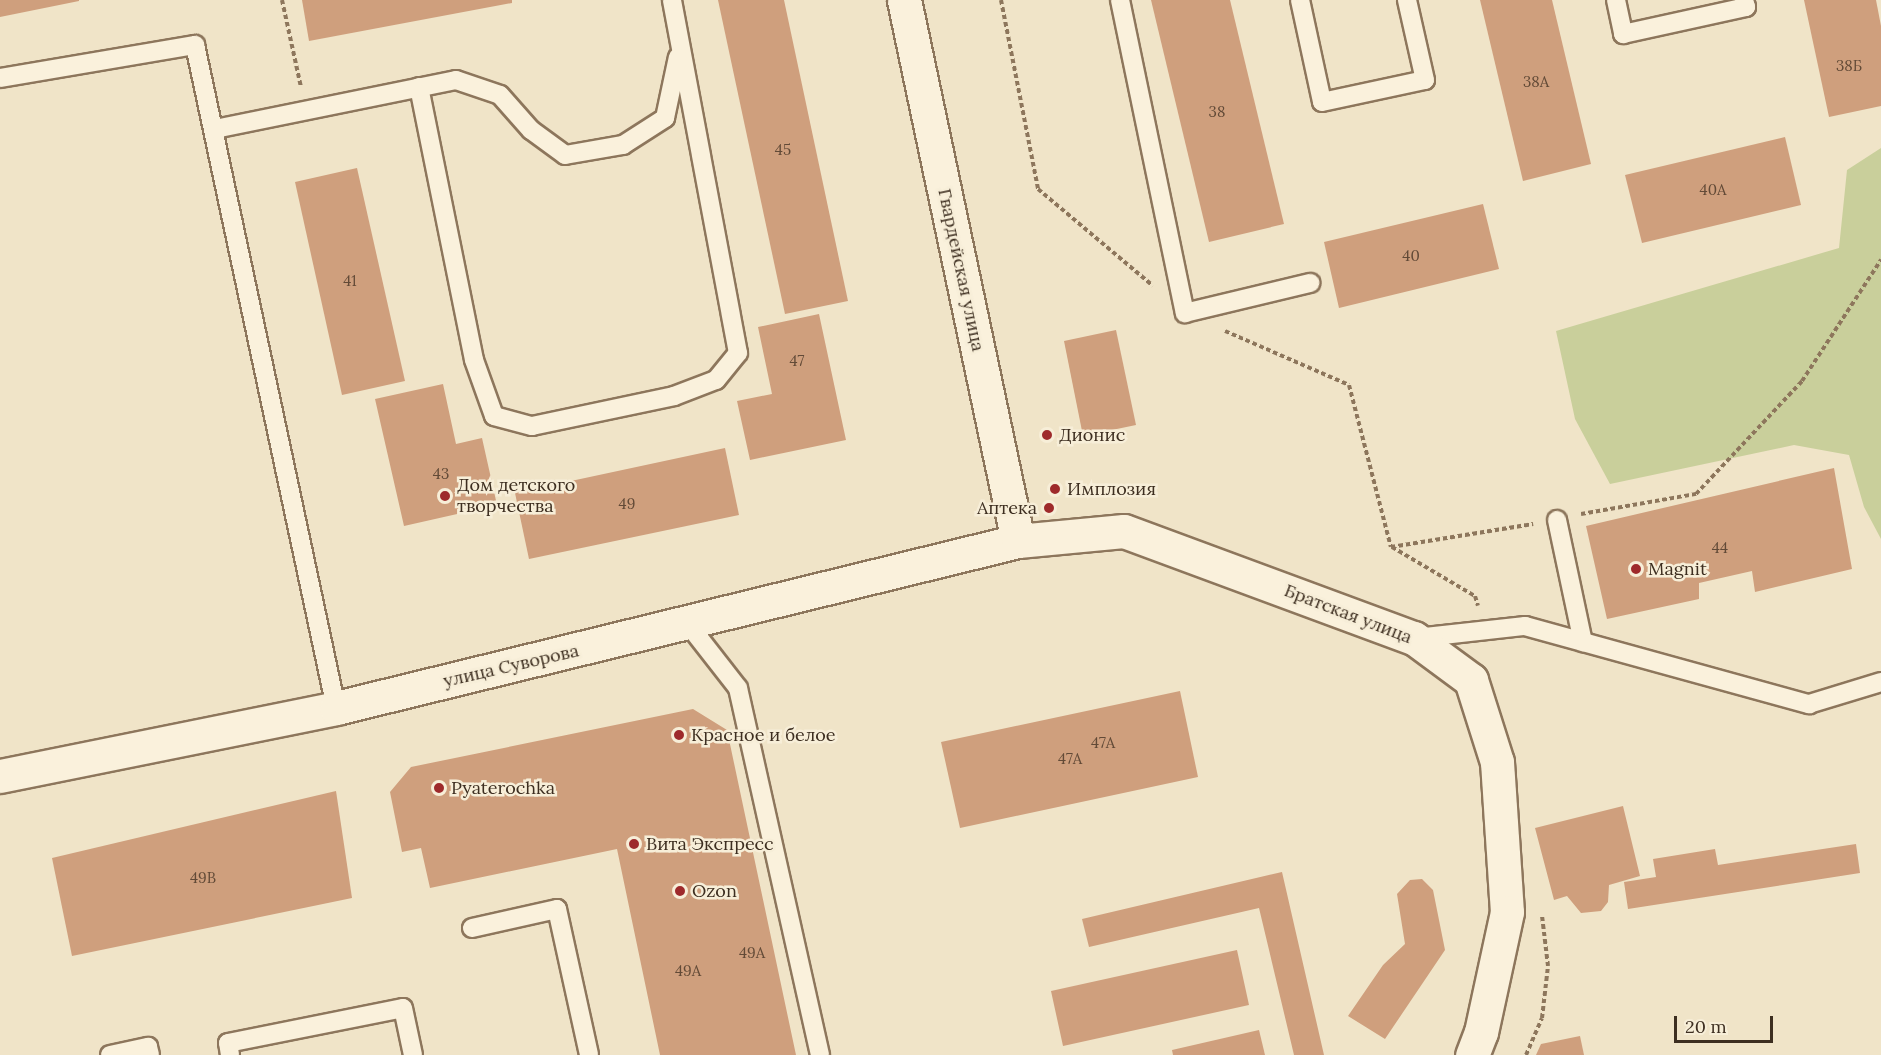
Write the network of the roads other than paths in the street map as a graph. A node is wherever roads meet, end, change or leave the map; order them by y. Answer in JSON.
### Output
{"nodes":[{"id":1,"x":672,"y":0,"type":"edge"},
{"id":2,"x":904,"y":0,"type":"edge"},
{"id":3,"x":1120,"y":0,"type":"edge"},
{"id":4,"x":1300,"y":0,"type":"edge"},
{"id":5,"x":1407,"y":0,"type":"edge"},
{"id":6,"x":1616,"y":0,"type":"edge"},
{"id":7,"x":1744,"y":0,"type":"edge"},
{"id":8,"x":680,"y":49,"type":"junction"},
{"id":9,"x":0,"y":78,"type":"edge"},
{"id":10,"x":419,"y":87,"type":"junction"},
{"id":11,"x":215,"y":129,"type":"junction"},
{"id":12,"x":1310,"y":283,"type":"dead end"},
{"id":13,"x":1565,"y":518,"type":"road end"},
{"id":14,"x":1018,"y":541,"type":"junction"},
{"id":15,"x":688,"y":624,"type":"junction"},
{"id":16,"x":1414,"y":638,"type":"junction"},
{"id":17,"x":1582,"y":642,"type":"junction"},
{"id":18,"x":1881,"y":682,"type":"edge"},
{"id":19,"x":336,"y":708,"type":"junction"},
{"id":20,"x":0,"y":776,"type":"edge"},
{"id":21,"x":472,"y":928,"type":"dead end"},
{"id":22,"x":110,"y":1055,"type":"edge"},
{"id":23,"x":150,"y":1055,"type":"edge"},
{"id":24,"x":230,"y":1055,"type":"edge"},
{"id":25,"x":413,"y":1055,"type":"edge"},
{"id":26,"x":589,"y":1055,"type":"edge"},
{"id":27,"x":820,"y":1055,"type":"edge"},
{"id":28,"x":1472,"y":1055,"type":"edge"}],
"edges":[{"from":1,"to":8,"type":"lane"},
{"from":2,"to":14,"type":"street","name":"Гвардейская улица"},
{"from":3,"to":12,"type":"lane"},
{"from":4,"to":5,"type":"lane"},
{"from":6,"to":7,"type":"lane"},
{"from":8,"to":10,"type":"lane"},
{"from":8,"to":10,"type":"lane"},
{"from":9,"to":11,"type":"lane"},
{"from":10,"to":11,"type":"lane"},
{"from":11,"to":19,"type":"lane"},
{"from":13,"to":17,"type":"lane"},
{"from":14,"to":15,"type":"street","name":"улица Суворова"},
{"from":14,"to":16,"type":"street","name":"Братская улица"},
{"from":15,"to":19,"type":"street","name":"улица Суворова"},
{"from":15,"to":27,"type":"lane"},
{"from":16,"to":17,"type":"lane"},
{"from":16,"to":28,"type":"street","name":"Братская улица"},
{"from":17,"to":18,"type":"lane"},
{"from":19,"to":20,"type":"street","name":"улица Суворова"},
{"from":21,"to":26,"type":"lane"},
{"from":22,"to":23,"type":"lane"},
{"from":24,"to":25,"type":"lane"}]}
